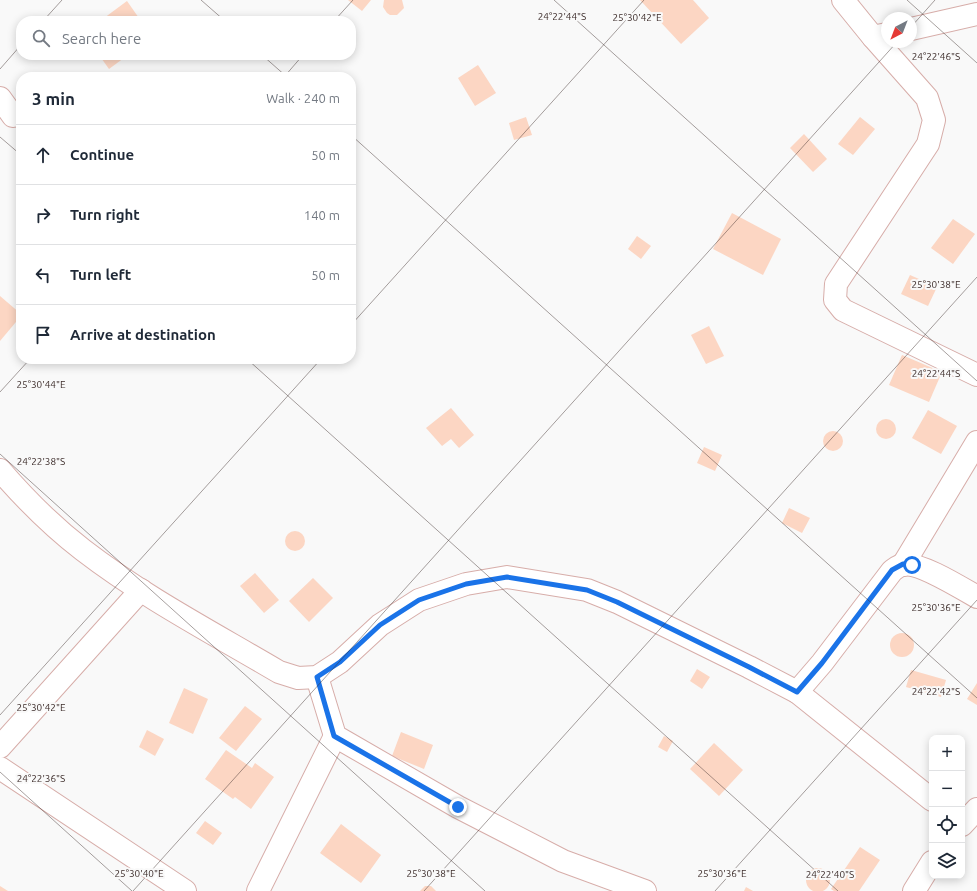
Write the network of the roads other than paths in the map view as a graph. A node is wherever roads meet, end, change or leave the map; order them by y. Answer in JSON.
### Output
{"nodes":[{"id":1,"x":843,"y":0,"type":"edge"},
{"id":2,"x":977,"y":14,"type":"edge"},
{"id":3,"x":917,"y":28,"type":"edge"},
{"id":4,"x":880,"y":36,"type":"edge"},
{"id":5,"x":0,"y":98,"type":"edge"},
{"id":6,"x":13,"y":116,"type":"dead end"},
{"id":7,"x":977,"y":375,"type":"edge"},
{"id":8,"x":977,"y":442,"type":"edge"},
{"id":9,"x":0,"y":470,"type":"edge"},
{"id":10,"x":903,"y":564,"type":"junction"},
{"id":11,"x":142,"y":590,"type":"junction"},
{"id":12,"x":977,"y":597,"type":"edge"},
{"id":13,"x":317,"y":677,"type":"junction"},
{"id":14,"x":797,"y":692,"type":"junction"},
{"id":15,"x":334,"y":736,"type":"junction"},
{"id":16,"x":0,"y":747,"type":"edge"},
{"id":17,"x":0,"y":768,"type":"edge"},
{"id":18,"x":929,"y":798,"type":"edge"},
{"id":19,"x":929,"y":867,"type":"edge"},
{"id":20,"x":185,"y":891,"type":"edge"},
{"id":21,"x":258,"y":891,"type":"edge"},
{"id":22,"x":645,"y":891,"type":"edge"},
{"id":23,"x":914,"y":891,"type":"edge"}],
"edges":[{"from":1,"to":4,"type":"street"},
{"from":2,"to":3,"type":"street"},
{"from":4,"to":7,"type":"street"},
{"from":5,"to":6,"type":"street"},
{"from":8,"to":10,"type":"street"},
{"from":9,"to":11,"type":"street"},
{"from":10,"to":12,"type":"street"},
{"from":10,"to":14,"type":"street"},
{"from":11,"to":13,"type":"street"},
{"from":11,"to":16,"type":"street"},
{"from":13,"to":14,"type":"street"},
{"from":13,"to":15,"type":"street"},
{"from":14,"to":18,"type":"street"},
{"from":15,"to":21,"type":"street"},
{"from":15,"to":22,"type":"street"},
{"from":17,"to":20,"type":"street"},
{"from":19,"to":23,"type":"street"}]}
